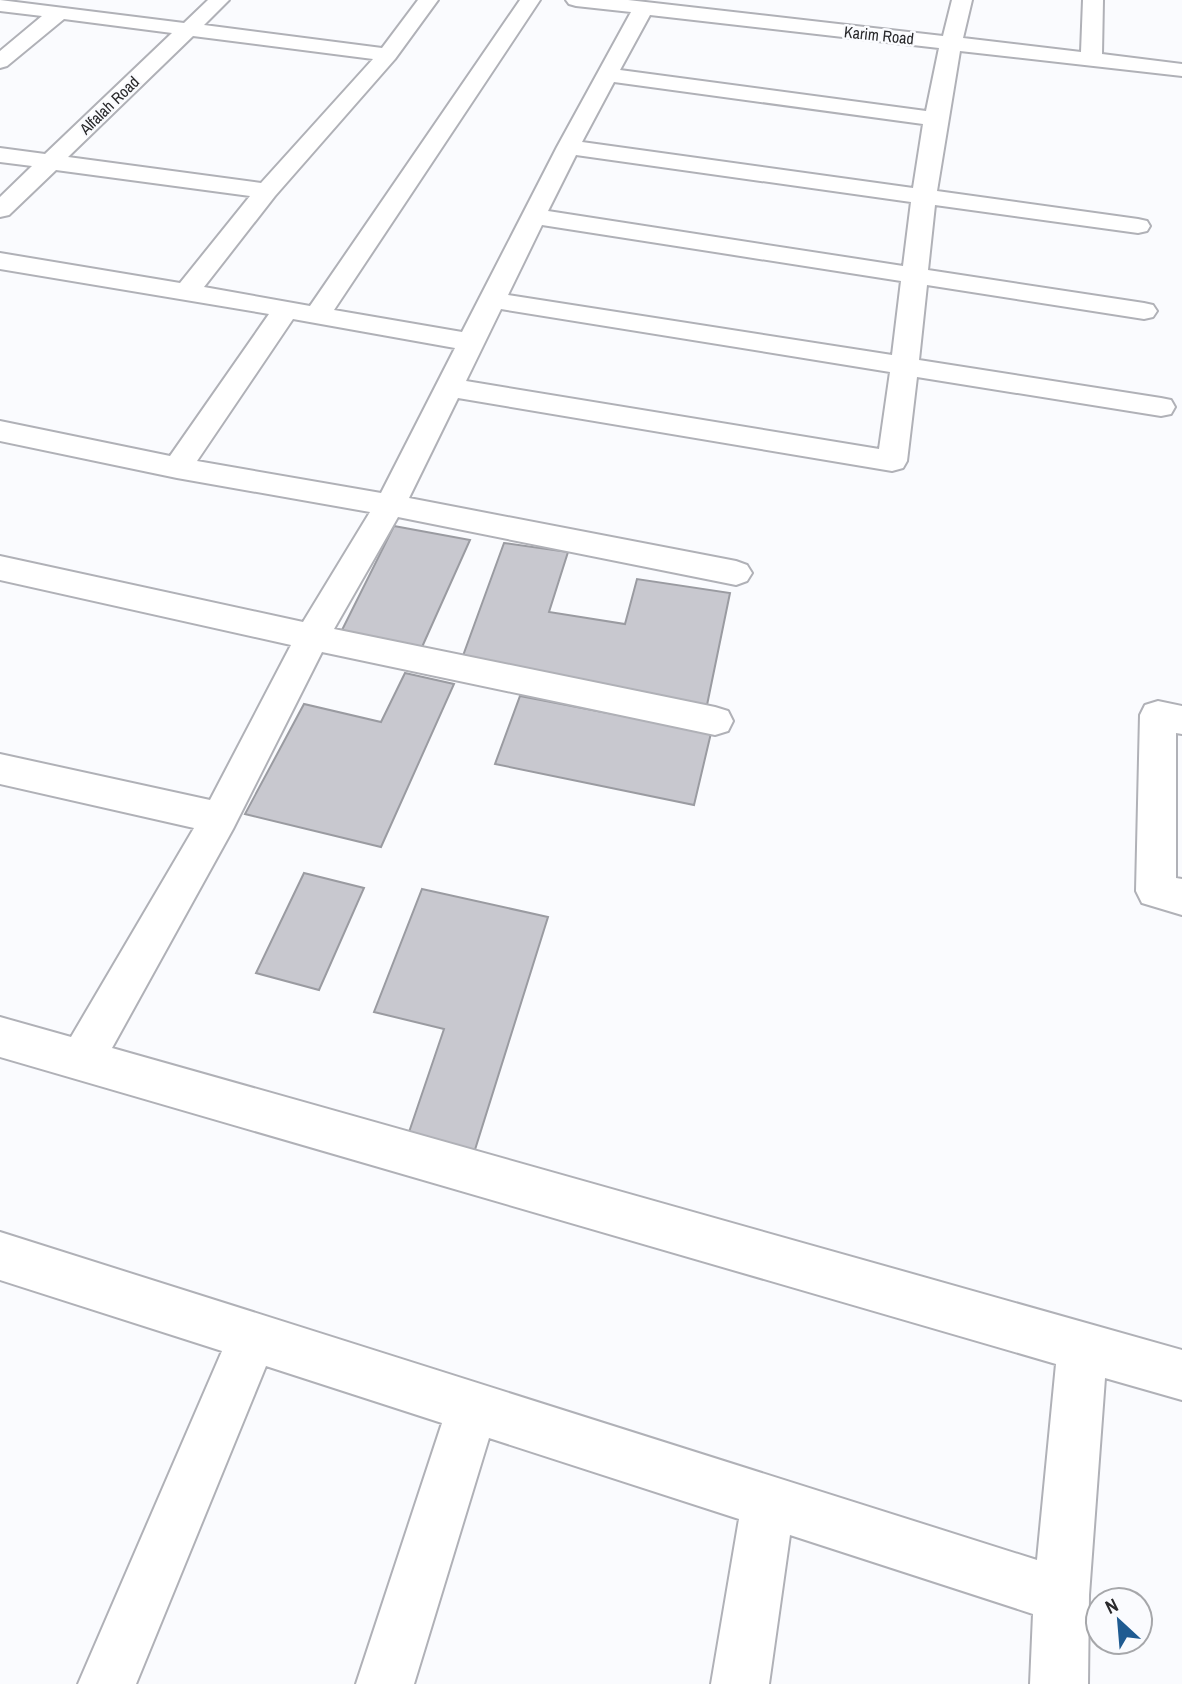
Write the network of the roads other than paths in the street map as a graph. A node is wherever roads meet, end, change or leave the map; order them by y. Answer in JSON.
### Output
{"nodes":[{"id":1,"x":219,"y":0,"type":"edge"},
{"id":2,"x":428,"y":0,"type":"edge"},
{"id":3,"x":530,"y":0,"type":"edge"},
{"id":4,"x":577,"y":0,"type":"edge"},
{"id":5,"x":962,"y":0,"type":"edge"},
{"id":6,"x":1093,"y":0,"type":"edge"},
{"id":7,"x":0,"y":5,"type":"edge"},
{"id":8,"x":643,"y":9,"type":"junction"},
{"id":9,"x":713,"y":9,"type":"edge"},
{"id":10,"x":60,"y":12,"type":"junction"},
{"id":11,"x":189,"y":29,"type":"junction"},
{"id":12,"x":950,"y":43,"type":"junction"},
{"id":13,"x":388,"y":55,"type":"junction"},
{"id":14,"x":1091,"y":59,"type":"junction"},
{"id":15,"x":0,"y":62,"type":"edge"},
{"id":16,"x":1182,"y":70,"type":"edge"},
{"id":17,"x":607,"y":75,"type":"junction"},
{"id":18,"x":936,"y":119,"type":"junction"},
{"id":19,"x":568,"y":147,"type":"junction"},
{"id":20,"x":0,"y":155,"type":"edge"},
{"id":21,"x":50,"y":162,"type":"junction"},
{"id":22,"x":267,"y":191,"type":"junction"},
{"id":23,"x":922,"y":197,"type":"junction"},
{"id":24,"x":0,"y":210,"type":"edge"},
{"id":25,"x":534,"y":216,"type":"junction"},
{"id":26,"x":1138,"y":226,"type":"dead end"},
{"id":27,"x":0,"y":261,"type":"edge"},
{"id":28,"x":913,"y":275,"type":"junction"},
{"id":29,"x":187,"y":290,"type":"junction"},
{"id":30,"x":492,"y":300,"type":"junction"},
{"id":31,"x":285,"y":311,"type":"junction"},
{"id":32,"x":1144,"y":311,"type":"dead end"},
{"id":33,"x":317,"y":315,"type":"junction"},
{"id":34,"x":470,"y":342,"type":"junction"},
{"id":35,"x":907,"y":366,"type":"junction"},
{"id":36,"x":448,"y":387,"type":"junction"},
{"id":37,"x":1161,"y":407,"type":"dead end"},
{"id":38,"x":0,"y":431,"type":"edge"},
{"id":39,"x":177,"y":468,"type":"junction"},
{"id":40,"x":390,"y":505,"type":"junction"},
{"id":41,"x":0,"y":568,"type":"edge"},
{"id":42,"x":736,"y":573,"type":"dead end"},
{"id":43,"x":312,"y":637,"type":"junction"},
{"id":44,"x":1182,"y":720,"type":"edge"},
{"id":45,"x":715,"y":721,"type":"dead end"},
{"id":46,"x":0,"y":769,"type":"edge"},
{"id":47,"x":220,"y":818,"type":"junction"},
{"id":48,"x":1182,"y":897,"type":"edge"},
{"id":49,"x":0,"y":1037,"type":"edge"},
{"id":50,"x":82,"y":1059,"type":"junction"},
{"id":51,"x":0,"y":1256,"type":"edge"},
{"id":52,"x":253,"y":1337,"type":"junction"},
{"id":53,"x":1083,"y":1346,"type":"junction"},
{"id":54,"x":1182,"y":1374,"type":"edge"},
{"id":55,"x":473,"y":1407,"type":"junction"},
{"id":56,"x":768,"y":1502,"type":"junction"},
{"id":57,"x":1061,"y":1595,"type":"junction"},
{"id":58,"x":107,"y":1684,"type":"edge"},
{"id":59,"x":385,"y":1684,"type":"edge"},
{"id":60,"x":740,"y":1684,"type":"edge"},
{"id":61,"x":1059,"y":1684,"type":"edge"}],
"edges":[{"from":1,"to":11,"type":"street","name":"Alfalah Road"},
{"from":2,"to":13,"type":"street"},
{"from":3,"to":33,"type":"street"},
{"from":4,"to":8,"type":"street","name":"Karim Road"},
{"from":5,"to":12,"type":"street"},
{"from":6,"to":14,"type":"street"},
{"from":7,"to":10,"type":"street"},
{"from":8,"to":9,"type":"street","name":"Karim Road"},
{"from":8,"to":17,"type":"street"},
{"from":9,"to":12,"type":"street","name":"Karim Road"},
{"from":10,"to":11,"type":"street"},
{"from":10,"to":15,"type":"street"},
{"from":11,"to":13,"type":"street"},
{"from":11,"to":21,"type":"street","name":"Alfalah Road"},
{"from":12,"to":14,"type":"street","name":"Karim Road"},
{"from":12,"to":18,"type":"street"},
{"from":13,"to":22,"type":"street"},
{"from":14,"to":16,"type":"street","name":"Karim Road"},
{"from":17,"to":18,"type":"street"},
{"from":17,"to":19,"type":"street"},
{"from":18,"to":23,"type":"street"},
{"from":19,"to":23,"type":"street"},
{"from":19,"to":25,"type":"street"},
{"from":20,"to":21,"type":"street"},
{"from":21,"to":22,"type":"street"},
{"from":21,"to":24,"type":"street","name":"Alfalah Road"},
{"from":22,"to":29,"type":"street"},
{"from":23,"to":26,"type":"street"},
{"from":23,"to":28,"type":"street"},
{"from":25,"to":28,"type":"street"},
{"from":25,"to":30,"type":"street"},
{"from":27,"to":29,"type":"street"},
{"from":28,"to":32,"type":"street"},
{"from":28,"to":35,"type":"street"},
{"from":29,"to":31,"type":"street"},
{"from":30,"to":34,"type":"street"},
{"from":30,"to":35,"type":"street"},
{"from":31,"to":33,"type":"street"},
{"from":31,"to":39,"type":"street"},
{"from":33,"to":34,"type":"street"},
{"from":34,"to":36,"type":"street"},
{"from":35,"to":36,"type":"street"},
{"from":35,"to":37,"type":"street"},
{"from":36,"to":40,"type":"street"},
{"from":38,"to":39,"type":"street"},
{"from":39,"to":40,"type":"street"},
{"from":40,"to":42,"type":"street"},
{"from":40,"to":43,"type":"street"},
{"from":41,"to":43,"type":"street"},
{"from":43,"to":45,"type":"street"},
{"from":43,"to":47,"type":"street"},
{"from":44,"to":48,"type":"street"},
{"from":46,"to":47,"type":"street"},
{"from":47,"to":50,"type":"street"},
{"from":49,"to":50,"type":"street"},
{"from":50,"to":53,"type":"street"},
{"from":51,"to":52,"type":"street"},
{"from":52,"to":55,"type":"street"},
{"from":52,"to":58,"type":"street"},
{"from":53,"to":54,"type":"street"},
{"from":53,"to":57,"type":"street"},
{"from":55,"to":56,"type":"street"},
{"from":55,"to":59,"type":"street"},
{"from":56,"to":57,"type":"street"},
{"from":56,"to":60,"type":"street"},
{"from":57,"to":61,"type":"street"}]}
